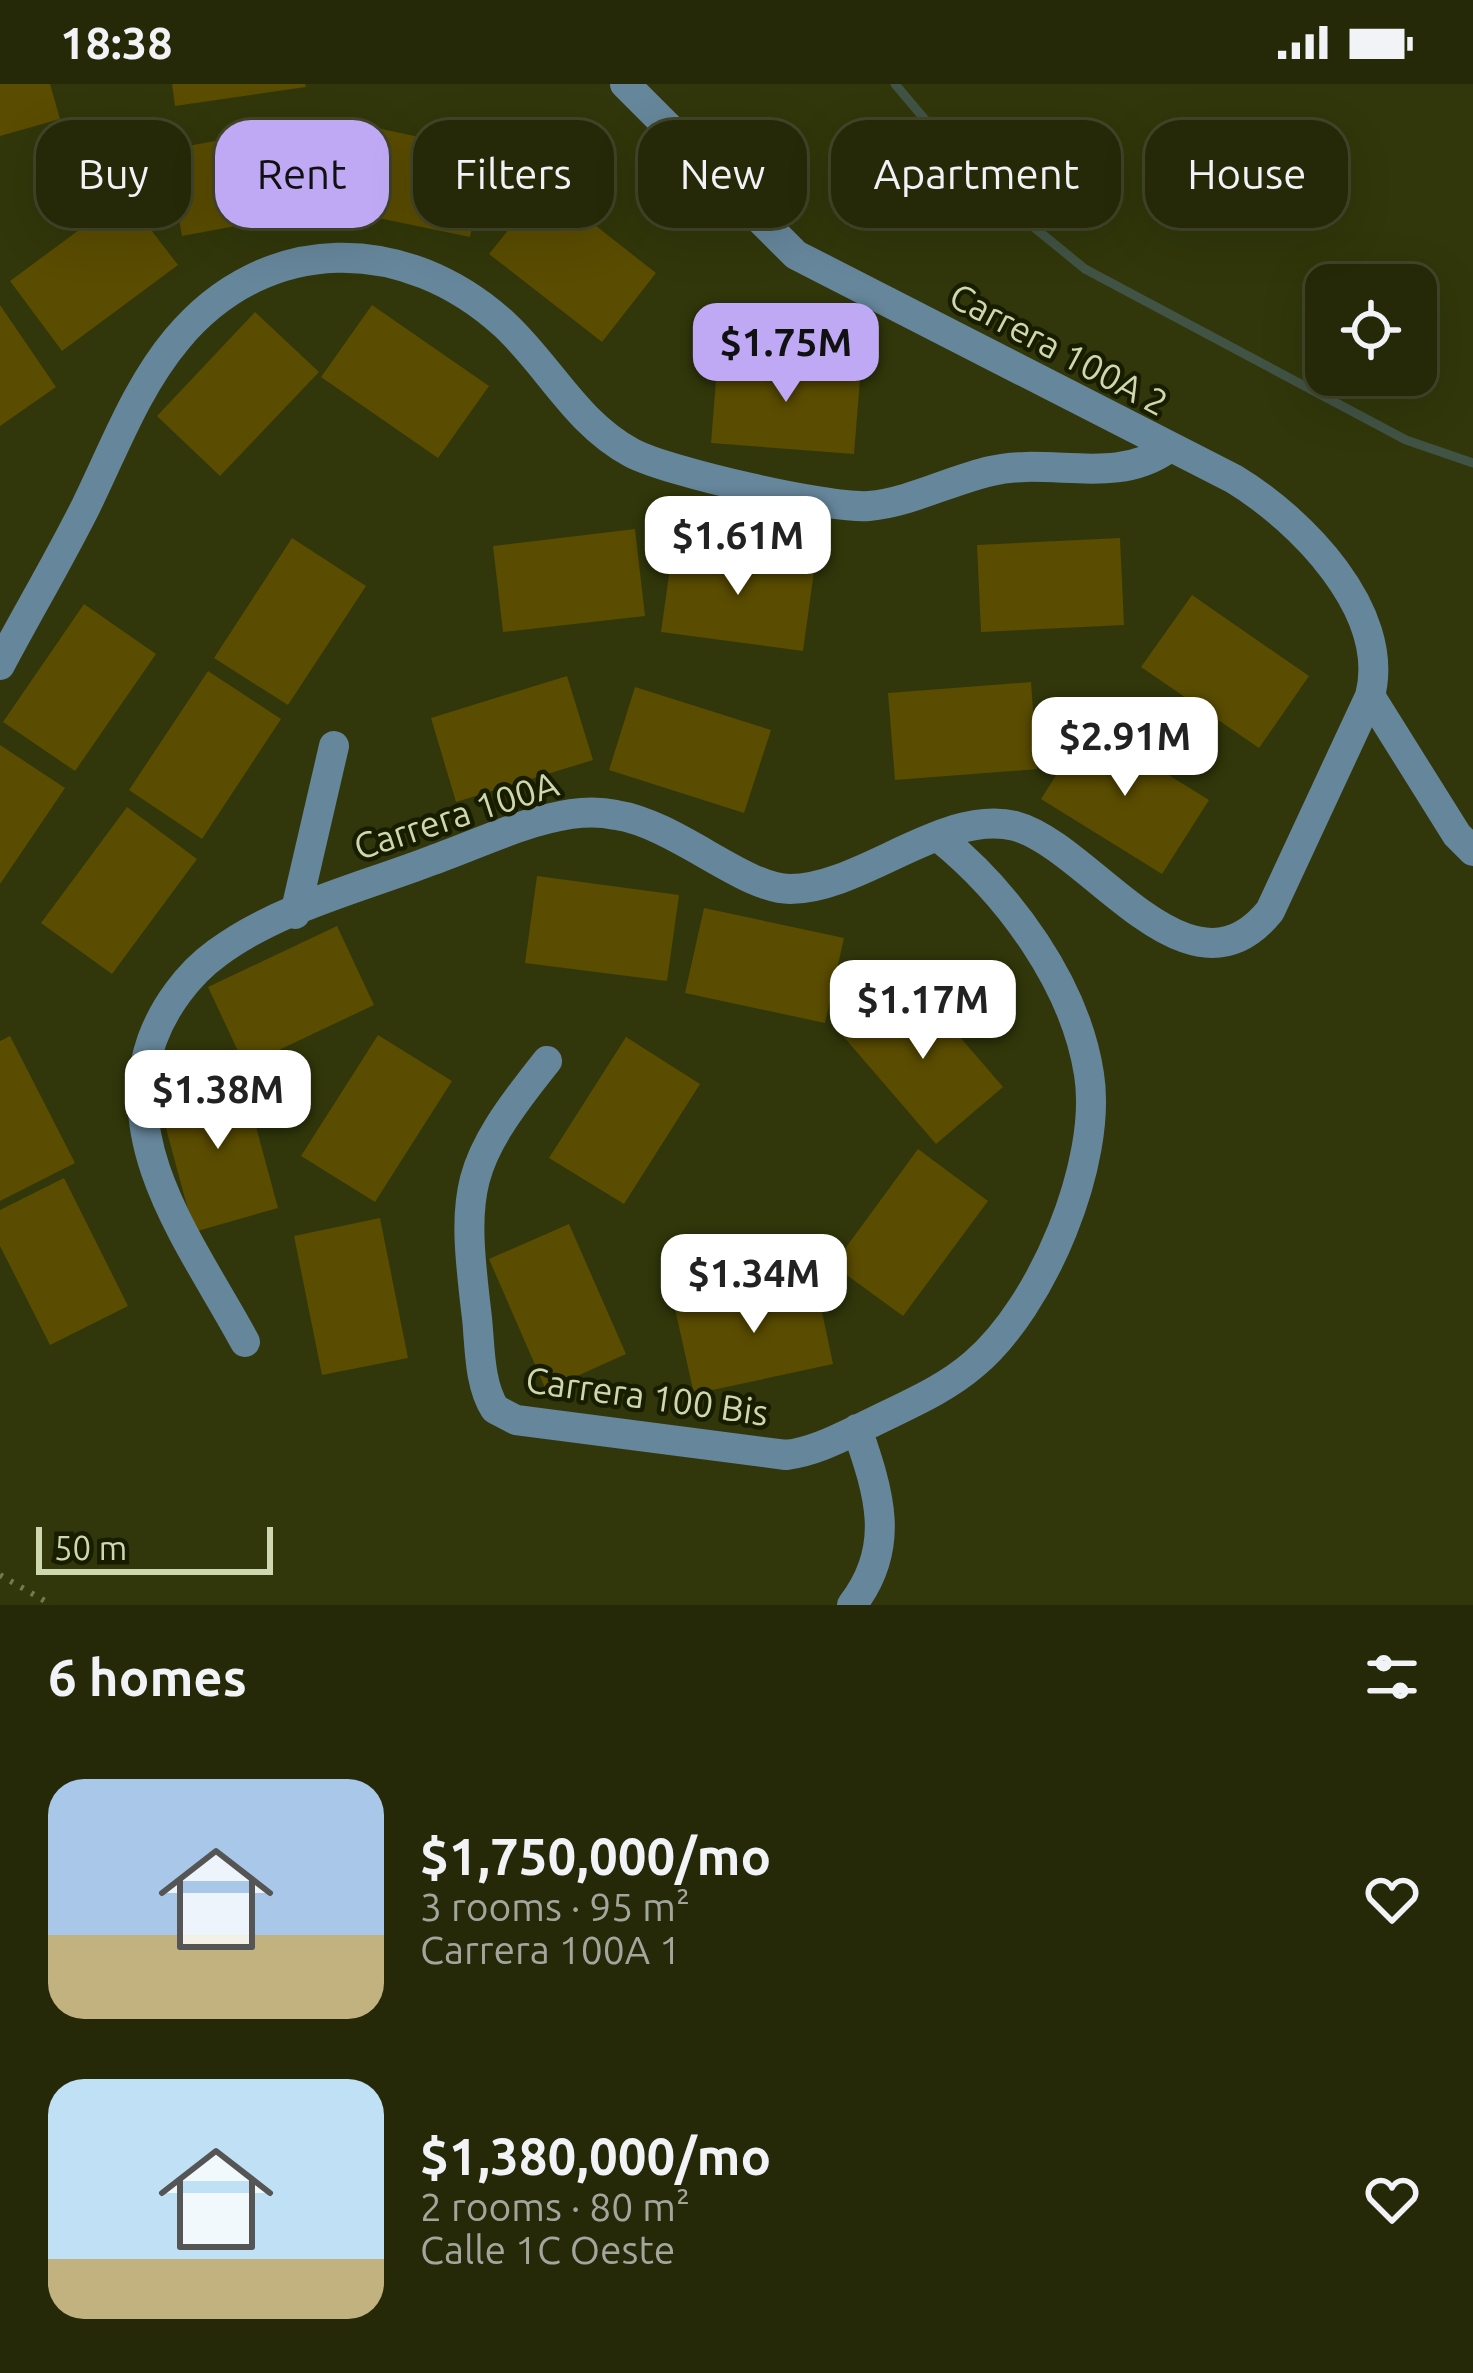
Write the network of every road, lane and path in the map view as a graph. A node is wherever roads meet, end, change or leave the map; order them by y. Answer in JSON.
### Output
{"nodes":[{"id":1,"x":625,"y":84,"type":"edge"},
{"id":2,"x":1167,"y":449,"type":"junction"},
{"id":3,"x":0,"y":665,"type":"edge"},
{"id":4,"x":1370,"y":696,"type":"junction"},
{"id":5,"x":334,"y":746,"type":"dead end"},
{"id":6,"x":940,"y":838,"type":"junction"},
{"id":7,"x":1473,"y":851,"type":"edge"},
{"id":8,"x":295,"y":914,"type":"junction"},
{"id":9,"x":548,"y":1061,"type":"dead end"},
{"id":10,"x":245,"y":1342,"type":"dead end"},
{"id":11,"x":857,"y":1430,"type":"junction"},
{"id":12,"x":0,"y":1575,"type":"edge"},
{"id":13,"x":52,"y":1605,"type":"edge"},
{"id":14,"x":852,"y":1605,"type":"edge"}],
"edges":[{"from":1,"to":2,"type":"street","name":"Carrera 100A 2"},
{"from":2,"to":3,"type":"street"},
{"from":2,"to":4,"type":"street","name":"Carrera 100A 2"},
{"from":4,"to":6,"type":"street","name":"Carrera 100A"},
{"from":4,"to":7,"type":"street"},
{"from":5,"to":8,"type":"street"},
{"from":6,"to":8,"type":"street","name":"Carrera 100A"},
{"from":6,"to":11,"type":"street","name":"Carrera 100 Bis"},
{"from":8,"to":10,"type":"street","name":"Carrera 100A"},
{"from":9,"to":11,"type":"street","name":"Carrera 100 Bis"},
{"from":11,"to":14,"type":"street"},
{"from":12,"to":13,"type":"path"}]}
